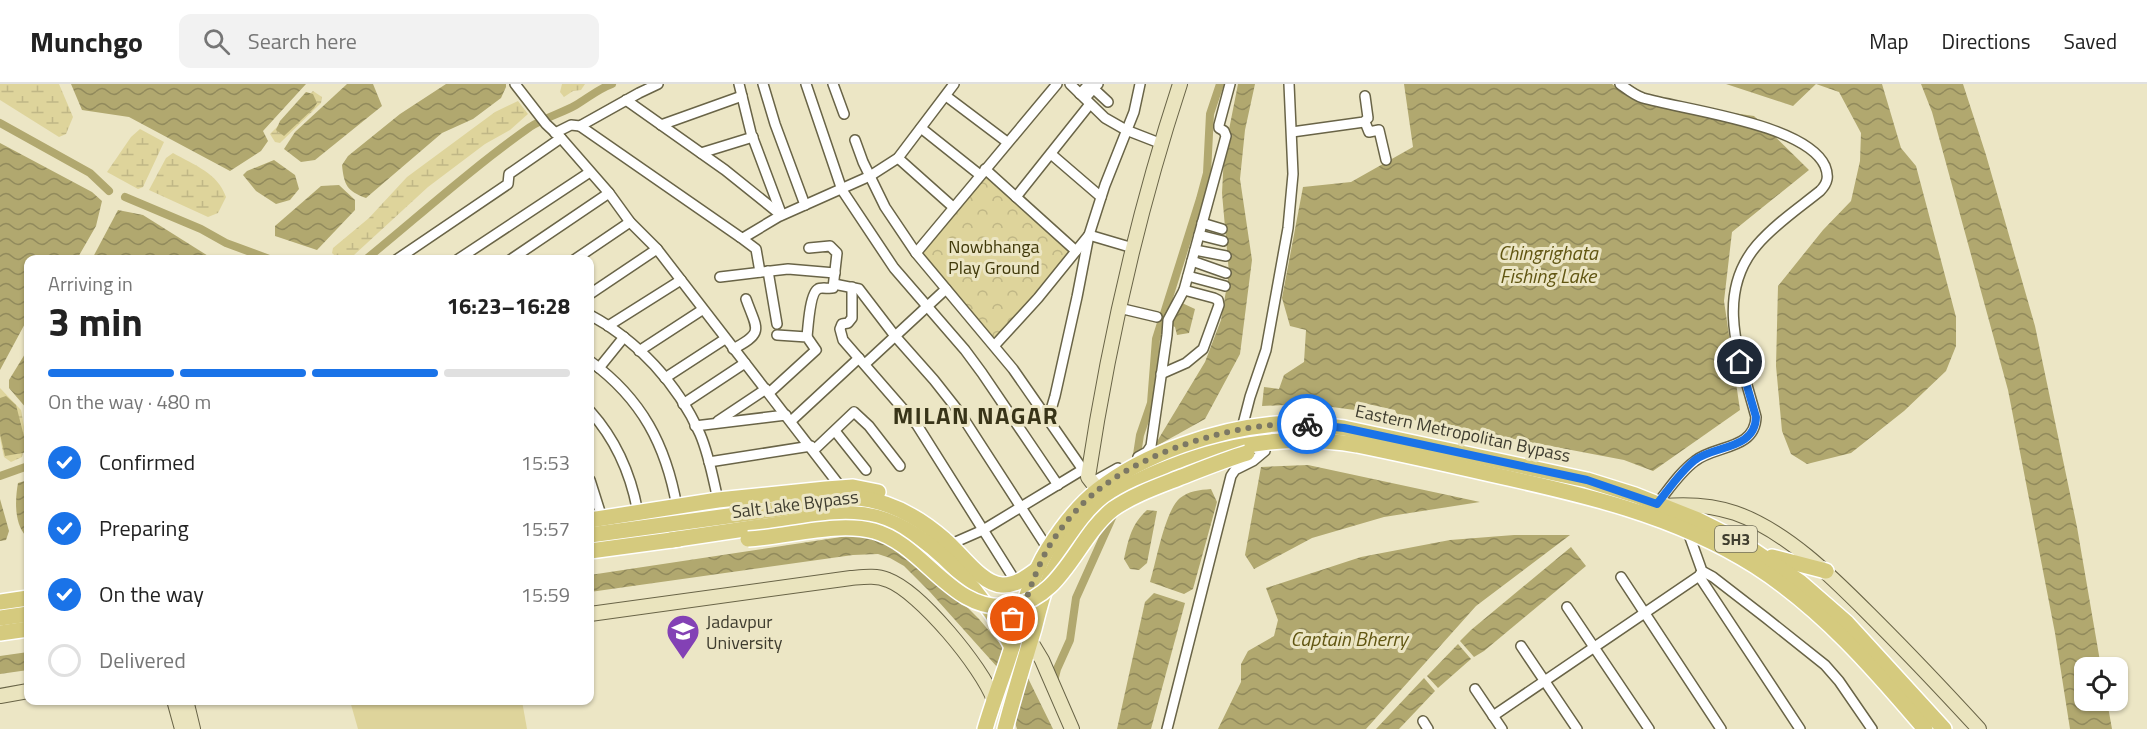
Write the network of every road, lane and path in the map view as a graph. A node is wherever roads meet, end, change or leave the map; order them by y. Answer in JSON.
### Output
{"nodes":[{"id":1,"x":658,"y":84,"type":"edge"},
{"id":2,"x":739,"y":84,"type":"edge"},
{"id":3,"x":763,"y":84,"type":"edge"},
{"id":4,"x":806,"y":84,"type":"edge"},
{"id":5,"x":833,"y":84,"type":"edge"},
{"id":6,"x":954,"y":84,"type":"edge"},
{"id":7,"x":1056,"y":84,"type":"edge"},
{"id":8,"x":1070,"y":84,"type":"edge"},
{"id":9,"x":1140,"y":84,"type":"edge"},
{"id":10,"x":1180,"y":84,"type":"edge"},
{"id":11,"x":1230,"y":84,"type":"edge"},
{"id":12,"x":1289,"y":84,"type":"edge"},
{"id":13,"x":1620,"y":84,"type":"edge"},
{"id":14,"x":519,"y":86,"type":"edge"},
{"id":15,"x":1094,"y":86,"type":"edge"},
{"id":16,"x":742,"y":96,"type":"junction"},
{"id":17,"x":946,"y":96,"type":"junction"},
{"id":18,"x":1365,"y":96,"type":"dead end"},
{"id":19,"x":1085,"y":98,"type":"junction"},
{"id":20,"x":626,"y":100,"type":"junction"},
{"id":21,"x":1108,"y":102,"type":"dead end"},
{"id":22,"x":844,"y":114,"type":"dead end"},
{"id":23,"x":1365,"y":122,"type":"junction"},
{"id":24,"x":662,"y":125,"type":"junction"},
{"id":25,"x":580,"y":126,"type":"junction"},
{"id":26,"x":921,"y":128,"type":"junction"},
{"id":27,"x":1126,"y":130,"type":"junction"},
{"id":28,"x":1292,"y":132,"type":"junction"},
{"id":29,"x":558,"y":135,"type":"junction"},
{"id":30,"x":753,"y":136,"type":"junction"},
{"id":31,"x":855,"y":140,"type":"dead end"},
{"id":32,"x":1006,"y":142,"type":"junction"},
{"id":33,"x":1162,"y":144,"type":"junction"},
{"id":34,"x":700,"y":153,"type":"junction"},
{"id":35,"x":1050,"y":154,"type":"junction"},
{"id":36,"x":897,"y":158,"type":"junction"},
{"id":37,"x":1386,"y":160,"type":"dead end"},
{"id":38,"x":590,"y":172,"type":"junction"},
{"id":39,"x":982,"y":172,"type":"junction"},
{"id":40,"x":870,"y":176,"type":"junction"},
{"id":41,"x":842,"y":190,"type":"junction"},
{"id":42,"x":609,"y":193,"type":"junction"},
{"id":43,"x":1016,"y":197,"type":"junction"},
{"id":44,"x":1101,"y":197,"type":"junction"},
{"id":45,"x":805,"y":205,"type":"junction"},
{"id":46,"x":953,"y":207,"type":"junction"},
{"id":47,"x":781,"y":215,"type":"junction"},
{"id":48,"x":630,"y":222,"type":"junction"},
{"id":49,"x":1202,"y":223,"type":"junction"},
{"id":50,"x":1222,"y":229,"type":"dead end"},
{"id":51,"x":1089,"y":235,"type":"junction"},
{"id":52,"x":1199,"y":235,"type":"junction"},
{"id":53,"x":740,"y":237,"type":"junction"},
{"id":54,"x":1222,"y":241,"type":"dead end"},
{"id":55,"x":809,"y":248,"type":"dead end"},
{"id":56,"x":1133,"y":248,"type":"junction"},
{"id":57,"x":657,"y":249,"type":"junction"},
{"id":58,"x":1076,"y":250,"type":"junction"},
{"id":59,"x":1195,"y":250,"type":"junction"},
{"id":60,"x":916,"y":253,"type":"junction"},
{"id":61,"x":403,"y":255,"type":"edge"},
{"id":62,"x":465,"y":255,"type":"edge"},
{"id":63,"x":517,"y":255,"type":"edge"},
{"id":64,"x":581,"y":255,"type":"edge"},
{"id":65,"x":1226,"y":256,"type":"dead end"},
{"id":66,"x":1192,"y":261,"type":"junction"},
{"id":67,"x":764,"y":272,"type":"junction"},
{"id":68,"x":835,"y":273,"type":"junction"},
{"id":69,"x":1226,"y":273,"type":"dead end"},
{"id":70,"x":1188,"y":276,"type":"junction"},
{"id":71,"x":720,"y":277,"type":"dead end"},
{"id":72,"x":681,"y":280,"type":"junction"},
{"id":73,"x":834,"y":284,"type":"junction"},
{"id":74,"x":1225,"y":286,"type":"dead end"},
{"id":75,"x":852,"y":287,"type":"junction"},
{"id":76,"x":946,"y":289,"type":"junction"},
{"id":77,"x":1184,"y":290,"type":"junction"},
{"id":78,"x":594,"y":291,"type":"edge"},
{"id":79,"x":746,"y":300,"type":"dead end"},
{"id":80,"x":927,"y":307,"type":"junction"},
{"id":81,"x":1119,"y":308,"type":"junction"},
{"id":82,"x":702,"y":310,"type":"junction"},
{"id":83,"x":594,"y":317,"type":"edge"},
{"id":84,"x":1157,"y":317,"type":"dead end"},
{"id":85,"x":777,"y":324,"type":"dead end"},
{"id":86,"x":608,"y":326,"type":"junction"},
{"id":87,"x":777,"y":335,"type":"dead end"},
{"id":88,"x":895,"y":336,"type":"junction"},
{"id":89,"x":624,"y":337,"type":"junction"},
{"id":90,"x":807,"y":337,"type":"junction"},
{"id":91,"x":725,"y":339,"type":"junction"},
{"id":92,"x":995,"y":345,"type":"junction"},
{"id":93,"x":733,"y":349,"type":"junction"},
{"id":94,"x":639,"y":351,"type":"junction"},
{"id":95,"x":862,"y":361,"type":"junction"},
{"id":96,"x":745,"y":363,"type":"junction"},
{"id":97,"x":594,"y":364,"type":"edge"},
{"id":98,"x":599,"y":368,"type":"junction"},
{"id":99,"x":1161,"y":374,"type":"junction"},
{"id":100,"x":665,"y":378,"type":"junction"},
{"id":101,"x":767,"y":391,"type":"junction"},
{"id":102,"x":683,"y":404,"type":"junction"},
{"id":103,"x":594,"y":416,"type":"edge"},
{"id":104,"x":788,"y":418,"type":"junction"},
{"id":105,"x":1048,"y":420,"type":"junction"},
{"id":106,"x":715,"y":423,"type":"junction"},
{"id":107,"x":695,"y":426,"type":"junction"},
{"id":108,"x":1240,"y":429,"type":"junction"},
{"id":109,"x":835,"y":431,"type":"junction"},
{"id":110,"x":1342,"y":442,"type":"junction"},
{"id":111,"x":813,"y":448,"type":"junction"},
{"id":112,"x":1246,"y":449,"type":"junction"},
{"id":113,"x":1265,"y":451,"type":"junction"},
{"id":114,"x":709,"y":462,"type":"junction"},
{"id":115,"x":900,"y":466,"type":"dead end"},
{"id":116,"x":866,"y":470,"type":"dead end"},
{"id":117,"x":1116,"y":474,"type":"junction"},
{"id":118,"x":1090,"y":480,"type":"junction"},
{"id":119,"x":1059,"y":485,"type":"junction"},
{"id":120,"x":718,"y":500,"type":"junction"},
{"id":121,"x":848,"y":500,"type":"junction"},
{"id":122,"x":1660,"y":505,"type":"junction"},
{"id":123,"x":684,"y":506,"type":"junction"},
{"id":124,"x":1021,"y":508,"type":"junction"},
{"id":125,"x":638,"y":513,"type":"junction"},
{"id":126,"x":596,"y":519,"type":"edge"},
{"id":127,"x":695,"y":521,"type":"junction"},
{"id":128,"x":983,"y":530,"type":"junction"},
{"id":129,"x":1688,"y":532,"type":"junction"},
{"id":130,"x":594,"y":534,"type":"edge"},
{"id":131,"x":671,"y":540,"type":"junction"},
{"id":132,"x":951,"y":544,"type":"junction"},
{"id":133,"x":1048,"y":549,"type":"junction"},
{"id":134,"x":594,"y":550,"type":"edge"},
{"id":135,"x":1761,"y":554,"type":"junction"},
{"id":136,"x":969,"y":565,"type":"junction"},
{"id":137,"x":1039,"y":568,"type":"junction"},
{"id":138,"x":1826,"y":571,"type":"junction"},
{"id":139,"x":1700,"y":574,"type":"junction"},
{"id":140,"x":1622,"y":577,"type":"dead end"},
{"id":141,"x":1016,"y":582,"type":"junction"},
{"id":142,"x":24,"y":599,"type":"edge"},
{"id":143,"x":0,"y":602,"type":"edge"},
{"id":144,"x":1567,"y":607,"type":"dead end"},
{"id":145,"x":594,"y":613,"type":"edge"},
{"id":146,"x":1645,"y":614,"type":"junction"},
{"id":147,"x":24,"y":615,"type":"edge"},
{"id":148,"x":0,"y":618,"type":"edge"},
{"id":149,"x":1016,"y":627,"type":"junction"},
{"id":150,"x":24,"y":630,"type":"edge"},
{"id":151,"x":0,"y":633,"type":"edge"},
{"id":152,"x":1521,"y":646,"type":"dead end"},
{"id":153,"x":1593,"y":648,"type":"junction"},
{"id":154,"x":1020,"y":652,"type":"junction"},
{"id":155,"x":1545,"y":680,"type":"junction"},
{"id":156,"x":1475,"y":689,"type":"dead end"},
{"id":157,"x":24,"y":692,"type":"edge"},
{"id":158,"x":995,"y":694,"type":"junction"},
{"id":159,"x":0,"y":696,"type":"edge"},
{"id":160,"x":175,"y":705,"type":"edge"},
{"id":161,"x":187,"y":705,"type":"edge"},
{"id":162,"x":1493,"y":716,"type":"junction"},
{"id":163,"x":182,"y":729,"type":"edge"},
{"id":164,"x":193,"y":729,"type":"edge"},
{"id":165,"x":986,"y":729,"type":"edge"},
{"id":166,"x":1005,"y":729,"type":"edge"},
{"id":167,"x":1072,"y":729,"type":"edge"},
{"id":168,"x":1167,"y":729,"type":"edge"},
{"id":169,"x":1502,"y":729,"type":"edge"},
{"id":170,"x":1577,"y":729,"type":"edge"},
{"id":171,"x":1648,"y":729,"type":"edge"},
{"id":172,"x":1721,"y":729,"type":"edge"},
{"id":173,"x":1800,"y":729,"type":"edge"},
{"id":174,"x":1872,"y":729,"type":"edge"},
{"id":175,"x":1925,"y":729,"type":"edge"},
{"id":176,"x":1944,"y":729,"type":"edge"},
{"id":177,"x":1979,"y":729,"type":"edge"}],
"edges":[{"from":1,"to":20,"type":"street"},
{"from":2,"to":16,"type":"street"},
{"from":3,"to":45,"type":"street"},
{"from":4,"to":41,"type":"street"},
{"from":5,"to":22,"type":"street"},
{"from":6,"to":17,"type":"street"},
{"from":7,"to":32,"type":"street"},
{"from":8,"to":19,"type":"street"},
{"from":9,"to":27,"type":"street"},
{"from":10,"to":33,"type":"street"},
{"from":11,"to":49,"type":"street"},
{"from":12,"to":28,"type":"street"},
{"from":13,"to":122,"type":"street"},
{"from":14,"to":29,"type":"street"},
{"from":15,"to":19,"type":"street"},
{"from":15,"to":21,"type":"street"},
{"from":16,"to":24,"type":"street"},
{"from":16,"to":30,"type":"street"},
{"from":17,"to":26,"type":"street"},
{"from":17,"to":32,"type":"street"},
{"from":18,"to":23,"type":"street"},
{"from":19,"to":27,"type":"street"},
{"from":19,"to":35,"type":"street"},
{"from":20,"to":24,"type":"street"},
{"from":20,"to":25,"type":"street"},
{"from":23,"to":28,"type":"street"},
{"from":23,"to":37,"type":"street"},
{"from":24,"to":34,"type":"street"},
{"from":25,"to":29,"type":"street"},
{"from":25,"to":53,"type":"street"},
{"from":26,"to":36,"type":"street"},
{"from":26,"to":39,"type":"street"},
{"from":27,"to":33,"type":"street"},
{"from":27,"to":44,"type":"street"},
{"from":28,"to":108,"type":"street"},
{"from":29,"to":38,"type":"street"},
{"from":29,"to":61,"type":"street"},
{"from":30,"to":34,"type":"street"},
{"from":30,"to":47,"type":"street"},
{"from":31,"to":40,"type":"street"},
{"from":32,"to":39,"type":"street"},
{"from":33,"to":56,"type":"street"},
{"from":34,"to":47,"type":"street"},
{"from":35,"to":43,"type":"street"},
{"from":35,"to":44,"type":"street"},
{"from":36,"to":40,"type":"street"},
{"from":36,"to":46,"type":"street"},
{"from":38,"to":42,"type":"street"},
{"from":38,"to":62,"type":"street"},
{"from":39,"to":43,"type":"street"},
{"from":39,"to":46,"type":"street"},
{"from":40,"to":41,"type":"street"},
{"from":40,"to":60,"type":"street"},
{"from":41,"to":45,"type":"street"},
{"from":41,"to":80,"type":"street"},
{"from":42,"to":48,"type":"street"},
{"from":42,"to":63,"type":"street"},
{"from":43,"to":58,"type":"street"},
{"from":44,"to":51,"type":"street"},
{"from":45,"to":47,"type":"street"},
{"from":46,"to":60,"type":"street"},
{"from":47,"to":53,"type":"street"},
{"from":48,"to":57,"type":"street"},
{"from":48,"to":64,"type":"street"},
{"from":49,"to":50,"type":"street"},
{"from":49,"to":52,"type":"street"},
{"from":51,"to":56,"type":"street"},
{"from":51,"to":58,"type":"street"},
{"from":51,"to":105,"type":"street"},
{"from":52,"to":54,"type":"street"},
{"from":52,"to":59,"type":"street"},
{"from":53,"to":67,"type":"street"},
{"from":55,"to":68,"type":"street"},
{"from":56,"to":81,"type":"street"},
{"from":57,"to":72,"type":"street"},
{"from":57,"to":78,"type":"street"},
{"from":58,"to":92,"type":"street"},
{"from":59,"to":65,"type":"street"},
{"from":59,"to":66,"type":"street"},
{"from":60,"to":76,"type":"street"},
{"from":66,"to":69,"type":"street"},
{"from":66,"to":70,"type":"street"},
{"from":67,"to":68,"type":"street"},
{"from":67,"to":71,"type":"street"},
{"from":67,"to":85,"type":"street"},
{"from":68,"to":73,"type":"street"},
{"from":70,"to":74,"type":"street"},
{"from":70,"to":77,"type":"street"},
{"from":72,"to":82,"type":"street"},
{"from":72,"to":86,"type":"street"},
{"from":73,"to":75,"type":"street"},
{"from":73,"to":90,"type":"street"},
{"from":75,"to":88,"type":"street"},
{"from":75,"to":95,"type":"street"},
{"from":76,"to":80,"type":"street"},
{"from":76,"to":92,"type":"street"},
{"from":77,"to":99,"type":"street"},
{"from":77,"to":99,"type":"street"},
{"from":79,"to":93,"type":"street"},
{"from":80,"to":88,"type":"street"},
{"from":80,"to":119,"type":"street"},
{"from":81,"to":84,"type":"street"},
{"from":81,"to":118,"type":"street"},
{"from":82,"to":91,"type":"street"},
{"from":82,"to":94,"type":"street"},
{"from":83,"to":86,"type":"street"},
{"from":86,"to":89,"type":"street"},
{"from":87,"to":90,"type":"street"},
{"from":88,"to":95,"type":"street"},
{"from":88,"to":124,"type":"street"},
{"from":89,"to":94,"type":"street"},
{"from":89,"to":98,"type":"street"},
{"from":90,"to":101,"type":"street"},
{"from":91,"to":93,"type":"street"},
{"from":91,"to":100,"type":"street"},
{"from":92,"to":105,"type":"street"},
{"from":93,"to":96,"type":"street"},
{"from":94,"to":100,"type":"street"},
{"from":95,"to":104,"type":"street"},
{"from":95,"to":128,"type":"street"},
{"from":96,"to":101,"type":"street"},
{"from":96,"to":102,"type":"street"},
{"from":97,"to":98,"type":"street"},
{"from":98,"to":123,"type":"street"},
{"from":99,"to":117,"type":"street"},
{"from":100,"to":102,"type":"street"},
{"from":101,"to":104,"type":"street"},
{"from":101,"to":106,"type":"street"},
{"from":102,"to":107,"type":"street"},
{"from":103,"to":125,"type":"street"},
{"from":104,"to":106,"type":"street"},
{"from":104,"to":111,"type":"street"},
{"from":105,"to":118,"type":"street"},
{"from":106,"to":107,"type":"street"},
{"from":107,"to":114,"type":"street"},
{"from":108,"to":117,"type":"main road","name":"Eastern Metropolitan Bypass","number":"SH3"},
{"from":108,"to":122,"type":"main road","name":"Eastern Metropolitan Bypass","number":"SH3"},
{"from":109,"to":111,"type":"street"},
{"from":109,"to":115,"type":"street"},
{"from":109,"to":116,"type":"street"},
{"from":110,"to":112,"type":"main road","name":"Eastern Metropolitan Bypass","number":"SH3"},
{"from":110,"to":113,"type":"main road","name":"Eastern Metropolitan Bypass"},
{"from":110,"to":129,"type":"main road","name":"Eastern Metropolitan Bypass","number":"SH3"},
{"from":111,"to":114,"type":"street"},
{"from":111,"to":121,"type":"street"},
{"from":112,"to":113,"type":"main road","name":"Eastern Metropolitan Bypass"},
{"from":112,"to":131,"type":"main road","bridge":true},
{"from":112,"to":154,"type":"main road","name":"Eastern Metropolitan Bypass","number":"SH3"},
{"from":113,"to":168,"type":"street"},
{"from":114,"to":120,"type":"street"},
{"from":117,"to":118,"type":"main road","name":"Eastern Metropolitan Bypass","number":"SH3"},
{"from":118,"to":119,"type":"street"},
{"from":118,"to":133,"type":"main road","name":"Eastern Metropolitan Bypass","number":"SH3"},
{"from":119,"to":124,"type":"street"},
{"from":120,"to":121,"type":"main road","name":"Salt Lake Bypass"},
{"from":120,"to":123,"type":"main road","name":"Salt Lake Bypass"},
{"from":121,"to":127,"type":"main road","name":"Salt Lake Bypass"},
{"from":121,"to":131,"type":"main road","name":"Salt Lake Bypass"},
{"from":121,"to":132,"type":"main road","name":"Salt Lake Bypass"},
{"from":121,"to":154,"type":"main road","name":"Salt Lake Bypass"},
{"from":122,"to":135,"type":"main road","name":"Eastern Metropolitan Bypass","number":"SH3"},
{"from":122,"to":138,"type":"street"},
{"from":123,"to":125,"type":"main road","name":"Salt Lake Bypass"},
{"from":123,"to":127,"type":"street"},
{"from":124,"to":128,"type":"street"},
{"from":124,"to":133,"type":"street"},
{"from":125,"to":126,"type":"main road","name":"Salt Lake Bypass"},
{"from":127,"to":130,"type":"main road","name":"Salt Lake Bypass"},
{"from":128,"to":132,"type":"street"},
{"from":128,"to":141,"type":"street"},
{"from":129,"to":139,"type":"street"},
{"from":129,"to":175,"type":"main road","name":"Eastern Metropolitan Bypass","number":"SH3"},
{"from":131,"to":134,"type":"main road"},
{"from":132,"to":136,"type":"main road","name":"Salt Lake Bypass"},
{"from":133,"to":137,"type":"main road","name":"Eastern Metropolitan Bypass","number":"SH3"},
{"from":135,"to":138,"type":"main road"},
{"from":135,"to":176,"type":"main road","name":"Eastern Metropolitan Bypass","number":"SH3"},
{"from":136,"to":141,"type":"main road","name":"Salt Lake Bypass"},
{"from":136,"to":149,"type":"main road"},
{"from":137,"to":141,"type":"main road"},
{"from":137,"to":149,"type":"main road","name":"Eastern Metropolitan Bypass","number":"SH3"},
{"from":138,"to":177,"type":"street"},
{"from":139,"to":146,"type":"street"},
{"from":139,"to":173,"type":"street"},
{"from":139,"to":174,"type":"street"},
{"from":140,"to":146,"type":"street"},
{"from":142,"to":143,"type":"main road"},
{"from":144,"to":153,"type":"street"},
{"from":145,"to":158,"type":"street"},
{"from":146,"to":153,"type":"street"},
{"from":146,"to":172,"type":"street"},
{"from":147,"to":148,"type":"main road"},
{"from":149,"to":154,"type":"main road"},
{"from":150,"to":151,"type":"main road"},
{"from":152,"to":155,"type":"street"},
{"from":153,"to":155,"type":"street"},
{"from":153,"to":171,"type":"street"},
{"from":154,"to":158,"type":"main road","name":"Eastern Metropolitan Bypass","number":"SH3"},
{"from":154,"to":166,"type":"main road","name":"Eastern Metropolitan Bypass","number":"SH3"},
{"from":154,"to":167,"type":"street"},
{"from":155,"to":162,"type":"street"},
{"from":155,"to":170,"type":"street"},
{"from":156,"to":162,"type":"street"},
{"from":157,"to":159,"type":"street"},
{"from":158,"to":165,"type":"main road","name":"Eastern Metropolitan Bypass","number":"SH3"},
{"from":160,"to":163,"type":"street"},
{"from":161,"to":164,"type":"street"},
{"from":162,"to":169,"type":"street"}]}
